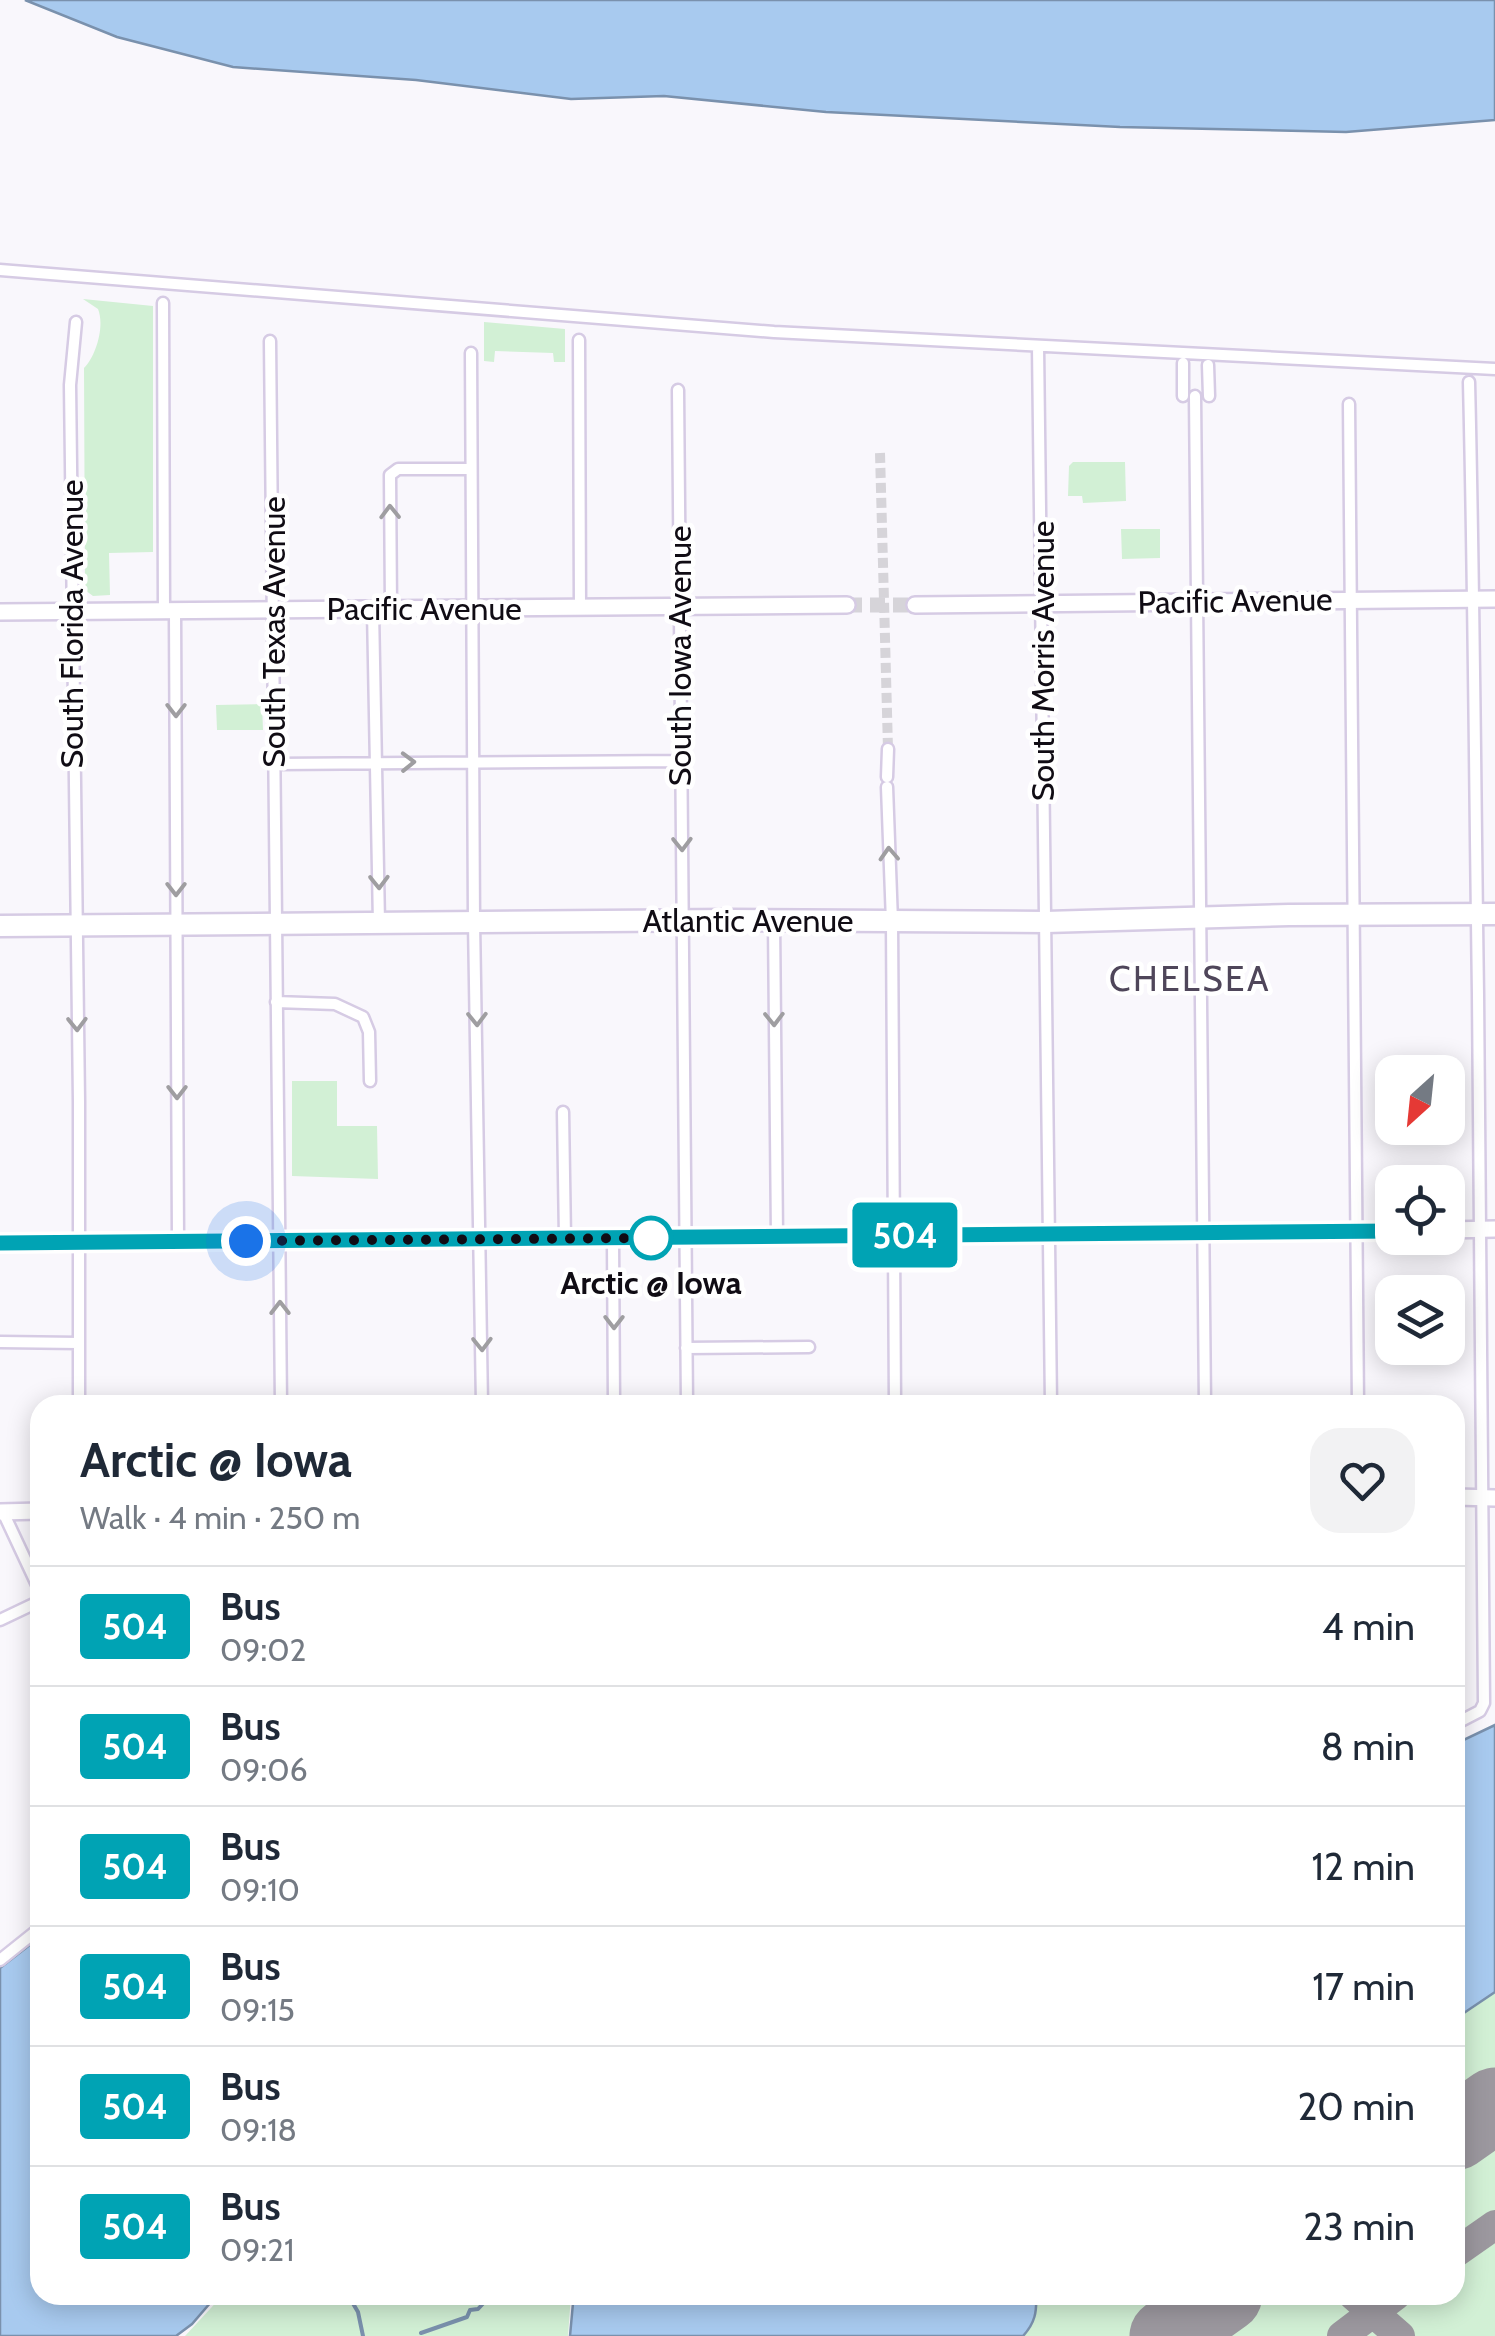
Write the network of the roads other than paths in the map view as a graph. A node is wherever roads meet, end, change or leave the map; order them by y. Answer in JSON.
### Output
{"nodes":[{"id":1,"x":0,"y":270,"type":"edge"},
{"id":2,"x":162,"y":303,"type":"dead end"},
{"id":3,"x":76,"y":322,"type":"dead end"},
{"id":4,"x":579,"y":340,"type":"dead end"},
{"id":5,"x":270,"y":341,"type":"dead end"},
{"id":6,"x":1038,"y":346,"type":"junction"},
{"id":7,"x":471,"y":352,"type":"dead end"},
{"id":8,"x":1184,"y":363,"type":"dead end"},
{"id":9,"x":1208,"y":365,"type":"dead end"},
{"id":10,"x":1495,"y":369,"type":"edge"},
{"id":11,"x":1468,"y":382,"type":"dead end"},
{"id":12,"x":678,"y":390,"type":"dead end"},
{"id":13,"x":1209,"y":396,"type":"dead end"},
{"id":14,"x":1349,"y":404,"type":"dead end"},
{"id":15,"x":470,"y":468,"type":"junction"},
{"id":16,"x":1474,"y":599,"type":"junction"},
{"id":17,"x":1495,"y":599,"type":"edge"},
{"id":18,"x":1350,"y":600,"type":"junction"},
{"id":19,"x":1196,"y":602,"type":"junction"},
{"id":20,"x":1040,"y":603,"type":"junction"},
{"id":21,"x":848,"y":605,"type":"tunnel mouth"},
{"id":22,"x":915,"y":605,"type":"tunnel mouth"},
{"id":23,"x":679,"y":607,"type":"junction"},
{"id":24,"x":580,"y":608,"type":"junction"},
{"id":25,"x":391,"y":609,"type":"junction"},
{"id":26,"x":274,"y":610,"type":"junction"},
{"id":27,"x":373,"y":610,"type":"junction"},
{"id":28,"x":474,"y":610,"type":"junction"},
{"id":29,"x":0,"y":612,"type":"edge"},
{"id":30,"x":169,"y":613,"type":"junction"},
{"id":31,"x":73,"y":614,"type":"junction"},
{"id":32,"x":888,"y":749,"type":"tunnel mouth"},
{"id":33,"x":681,"y":761,"type":"junction"},
{"id":34,"x":475,"y":762,"type":"junction"},
{"id":35,"x":376,"y":763,"type":"junction"},
{"id":36,"x":276,"y":764,"type":"junction"},
{"id":37,"x":1486,"y":915,"type":"edge"},
{"id":38,"x":1354,"y":916,"type":"junction"},
{"id":39,"x":1198,"y":917,"type":"junction"},
{"id":40,"x":683,"y":921,"type":"junction"},
{"id":41,"x":774,"y":921,"type":"junction"},
{"id":42,"x":380,"y":922,"type":"junction"},
{"id":43,"x":474,"y":922,"type":"junction"},
{"id":44,"x":892,"y":922,"type":"junction"},
{"id":45,"x":1046,"y":922,"type":"junction"},
{"id":46,"x":176,"y":924,"type":"junction"},
{"id":47,"x":276,"y":924,"type":"junction"},
{"id":48,"x":0,"y":926,"type":"edge"},
{"id":49,"x":76,"y":926,"type":"junction"},
{"id":50,"x":276,"y":1002,"type":"junction"},
{"id":51,"x":370,"y":1081,"type":"dead end"},
{"id":52,"x":563,"y":1112,"type":"dead end"},
{"id":53,"x":1488,"y":1230,"type":"edge"},
{"id":54,"x":1356,"y":1231,"type":"junction"},
{"id":55,"x":1375,"y":1231,"type":"edge"},
{"id":56,"x":1203,"y":1232,"type":"junction"},
{"id":57,"x":1048,"y":1234,"type":"junction"},
{"id":58,"x":892,"y":1235,"type":"junction"},
{"id":59,"x":777,"y":1236,"type":"junction"},
{"id":60,"x":686,"y":1238,"type":"junction"},
{"id":61,"x":565,"y":1239,"type":"junction"},
{"id":62,"x":613,"y":1239,"type":"junction"},
{"id":63,"x":480,"y":1240,"type":"junction"},
{"id":64,"x":178,"y":1241,"type":"junction"},
{"id":65,"x":280,"y":1241,"type":"junction"},
{"id":66,"x":79,"y":1242,"type":"junction"},
{"id":67,"x":0,"y":1243,"type":"edge"},
{"id":68,"x":0,"y":1342,"type":"edge"},
{"id":69,"x":79,"y":1342,"type":"junction"},
{"id":70,"x":809,"y":1346,"type":"dead end"},
{"id":71,"x":686,"y":1348,"type":"junction"},
{"id":72,"x":79,"y":1395,"type":"edge"},
{"id":73,"x":281,"y":1395,"type":"edge"},
{"id":74,"x":482,"y":1395,"type":"edge"},
{"id":75,"x":614,"y":1395,"type":"edge"},
{"id":76,"x":688,"y":1395,"type":"edge"},
{"id":77,"x":895,"y":1395,"type":"edge"},
{"id":78,"x":1050,"y":1395,"type":"edge"},
{"id":79,"x":1205,"y":1395,"type":"edge"},
{"id":80,"x":1358,"y":1395,"type":"edge"},
{"id":81,"x":1489,"y":1497,"type":"edge"},
{"id":82,"x":2,"y":1512,"type":"edge"},
{"id":83,"x":30,"y":1512,"type":"edge"},
{"id":84,"x":30,"y":1570,"type":"edge"},
{"id":85,"x":30,"y":1606,"type":"edge"},
{"id":86,"x":0,"y":1620,"type":"edge"},
{"id":87,"x":1465,"y":1719,"type":"edge"},
{"id":88,"x":30,"y":1936,"type":"edge"},
{"id":89,"x":0,"y":1960,"type":"edge"}],
"edges":[{"from":1,"to":6,"type":"street"},
{"from":2,"to":30,"type":"street"},
{"from":3,"to":31,"type":"street","name":"South Florida Avenue"},
{"from":4,"to":24,"type":"street"},
{"from":5,"to":26,"type":"street","name":"South Texas Avenue"},
{"from":6,"to":10,"type":"street"},
{"from":6,"to":20,"type":"street","name":"South Morris Avenue"},
{"from":7,"to":15,"type":"street"},
{"from":8,"to":19,"type":"street"},
{"from":9,"to":13,"type":"street"},
{"from":11,"to":16,"type":"street"},
{"from":12,"to":23,"type":"street","name":"South Iowa Avenue"},
{"from":14,"to":18,"type":"street"},
{"from":25,"to":15,"type":"street","one_way":true},
{"from":15,"to":28,"type":"street"},
{"from":16,"to":17,"type":"street","name":"Pacific Avenue"},
{"from":16,"to":18,"type":"street","name":"Pacific Avenue"},
{"from":16,"to":37,"type":"street"},
{"from":18,"to":19,"type":"street","name":"Pacific Avenue"},
{"from":18,"to":38,"type":"street"},
{"from":19,"to":20,"type":"street","name":"Pacific Avenue"},
{"from":19,"to":39,"type":"street"},
{"from":20,"to":22,"type":"street","name":"Pacific Avenue"},
{"from":20,"to":45,"type":"street","name":"South Morris Avenue"},
{"from":21,"to":23,"type":"street","name":"Pacific Avenue"},
{"from":23,"to":24,"type":"street","name":"Pacific Avenue"},
{"from":23,"to":33,"type":"street","name":"South Iowa Avenue"},
{"from":24,"to":28,"type":"street","name":"Pacific Avenue"},
{"from":25,"to":27,"type":"street","name":"Pacific Avenue"},
{"from":25,"to":28,"type":"street","name":"Pacific Avenue"},
{"from":26,"to":27,"type":"street","name":"Pacific Avenue"},
{"from":26,"to":30,"type":"street","name":"Pacific Avenue"},
{"from":26,"to":36,"type":"street","name":"South Texas Avenue"},
{"from":27,"to":35,"type":"street"},
{"from":28,"to":34,"type":"street"},
{"from":29,"to":31,"type":"street","name":"Pacific Avenue"},
{"from":30,"to":31,"type":"street","name":"Pacific Avenue"},
{"from":30,"to":46,"type":"street","one_way":true},
{"from":31,"to":49,"type":"street","name":"South Florida Avenue"},
{"from":44,"to":32,"type":"street","one_way":true},
{"from":33,"to":34,"type":"street"},
{"from":33,"to":40,"type":"street","name":"South Iowa Avenue","one_way":true},
{"from":35,"to":34,"type":"street","one_way":true},
{"from":34,"to":43,"type":"street"},
{"from":35,"to":36,"type":"street"},
{"from":35,"to":42,"type":"street","one_way":true},
{"from":36,"to":47,"type":"street","name":"South Texas Avenue"},
{"from":37,"to":38,"type":"highway","name":"Atlantic Avenue"},
{"from":37,"to":53,"type":"street"},
{"from":38,"to":39,"type":"highway","name":"Atlantic Avenue"},
{"from":38,"to":54,"type":"street"},
{"from":39,"to":45,"type":"highway","name":"Atlantic Avenue"},
{"from":39,"to":56,"type":"street"},
{"from":40,"to":41,"type":"highway","name":"Atlantic Avenue"},
{"from":40,"to":43,"type":"highway","name":"Atlantic Avenue"},
{"from":40,"to":60,"type":"street","name":"South Iowa Avenue"},
{"from":41,"to":44,"type":"highway","name":"Atlantic Avenue"},
{"from":41,"to":59,"type":"street","one_way":true},
{"from":42,"to":43,"type":"highway","name":"Atlantic Avenue"},
{"from":42,"to":47,"type":"highway","name":"Atlantic Avenue"},
{"from":43,"to":63,"type":"street","one_way":true},
{"from":44,"to":45,"type":"highway","name":"Atlantic Avenue"},
{"from":44,"to":58,"type":"street"},
{"from":45,"to":57,"type":"street","name":"South Morris Avenue"},
{"from":46,"to":47,"type":"highway","name":"Atlantic Avenue"},
{"from":46,"to":49,"type":"highway","name":"Atlantic Avenue"},
{"from":46,"to":64,"type":"street","one_way":true},
{"from":47,"to":50,"type":"street","name":"South Texas Avenue"},
{"from":48,"to":49,"type":"highway","name":"Atlantic Avenue"},
{"from":49,"to":66,"type":"street","name":"South Florida Avenue","one_way":true},
{"from":50,"to":51,"type":"street"},
{"from":50,"to":65,"type":"street","name":"South Texas Avenue"},
{"from":52,"to":61,"type":"street"},
{"from":53,"to":81,"type":"street"},
{"from":54,"to":55,"type":"street"},
{"from":54,"to":56,"type":"street"},
{"from":54,"to":80,"type":"street"},
{"from":56,"to":57,"type":"street"},
{"from":56,"to":79,"type":"street"},
{"from":57,"to":58,"type":"street"},
{"from":57,"to":78,"type":"street","name":"South Morris Avenue"},
{"from":58,"to":59,"type":"street"},
{"from":58,"to":77,"type":"street"},
{"from":59,"to":60,"type":"street"},
{"from":60,"to":62,"type":"street"},
{"from":60,"to":71,"type":"street","name":"South Iowa Avenue"},
{"from":61,"to":62,"type":"street"},
{"from":61,"to":63,"type":"street"},
{"from":62,"to":75,"type":"street","one_way":true},
{"from":63,"to":65,"type":"street"},
{"from":63,"to":74,"type":"street","one_way":true},
{"from":64,"to":65,"type":"street"},
{"from":64,"to":66,"type":"street"},
{"from":73,"to":65,"type":"street","name":"South Texas Avenue","one_way":true},
{"from":66,"to":67,"type":"street"},
{"from":66,"to":69,"type":"street","name":"South Florida Avenue"},
{"from":68,"to":69,"type":"street"},
{"from":69,"to":72,"type":"street","name":"South Florida Avenue"},
{"from":70,"to":71,"type":"street"},
{"from":71,"to":76,"type":"street","name":"South Iowa Avenue"},
{"from":81,"to":87,"type":"street"},
{"from":82,"to":83,"type":"street"},
{"from":82,"to":84,"type":"street"},
{"from":85,"to":86,"type":"street"},
{"from":88,"to":89,"type":"street"}]}
